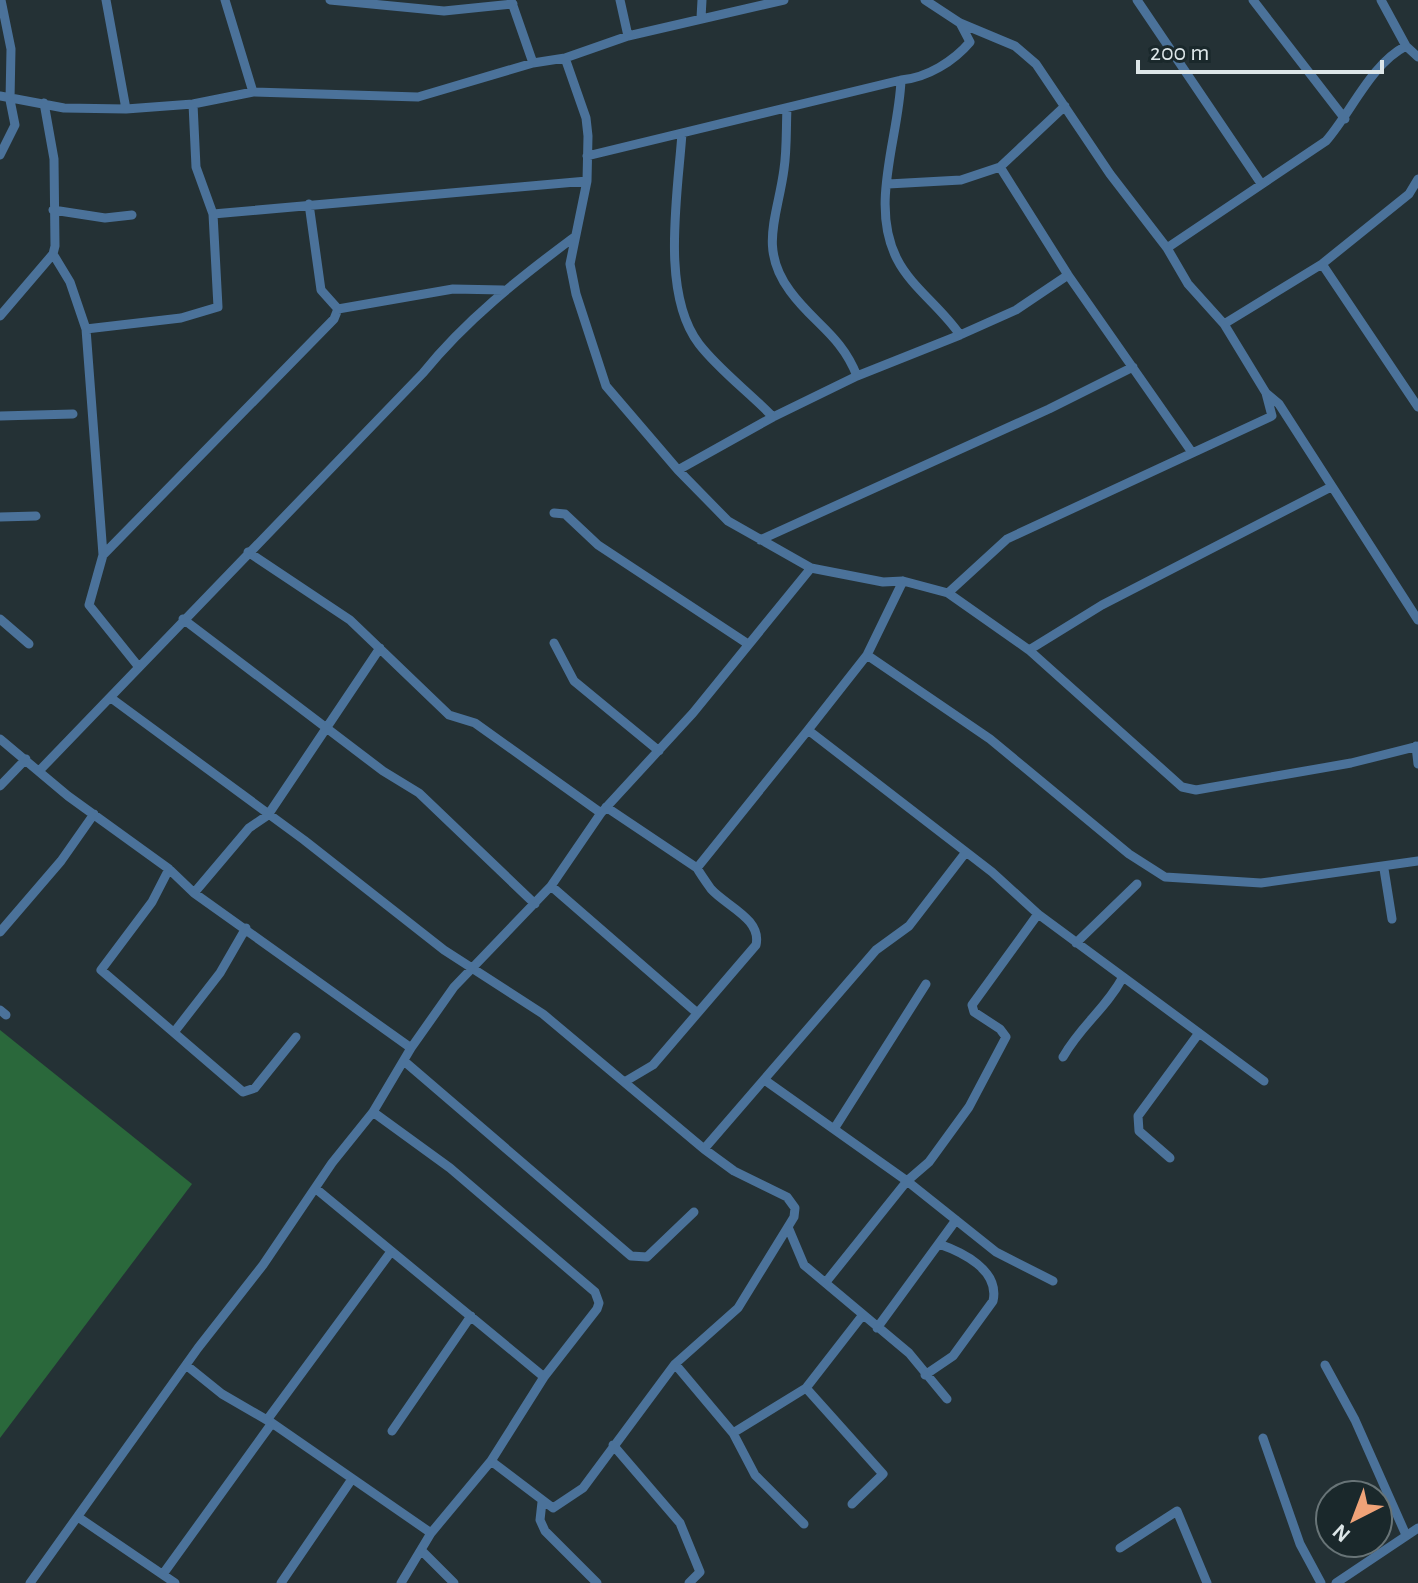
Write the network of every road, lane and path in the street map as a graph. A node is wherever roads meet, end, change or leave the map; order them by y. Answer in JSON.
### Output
{"nodes":[{"id":1,"x":1,"y":0,"type":"edge"},
{"id":2,"x":106,"y":0,"type":"edge"},
{"id":3,"x":225,"y":0,"type":"edge"},
{"id":4,"x":330,"y":0,"type":"edge"},
{"id":5,"x":620,"y":0,"type":"edge"},
{"id":6,"x":702,"y":0,"type":"edge"},
{"id":7,"x":925,"y":0,"type":"edge"},
{"id":8,"x":1137,"y":0,"type":"edge"},
{"id":9,"x":1253,"y":0,"type":"edge"},
{"id":10,"x":1381,"y":0,"type":"edge"},
{"id":11,"x":779,"y":1,"type":"edge"},
{"id":12,"x":512,"y":2,"type":"edge"},
{"id":13,"x":701,"y":18,"type":"junction"},
{"id":14,"x":960,"y":23,"type":"junction"},
{"id":15,"x":628,"y":36,"type":"junction"},
{"id":16,"x":1411,"y":46,"type":"edge"},
{"id":17,"x":1418,"y":57,"type":"edge"},
{"id":18,"x":565,"y":58,"type":"junction"},
{"id":19,"x":533,"y":63,"type":"junction"},
{"id":20,"x":901,"y":80,"type":"junction"},
{"id":21,"x":253,"y":92,"type":"junction"},
{"id":22,"x":5,"y":98,"type":"edge"},
{"id":23,"x":44,"y":103,"type":"junction"},
{"id":24,"x":193,"y":104,"type":"junction"},
{"id":25,"x":1065,"y":106,"type":"junction"},
{"id":26,"x":787,"y":108,"type":"junction"},
{"id":27,"x":126,"y":109,"type":"junction"},
{"id":28,"x":1345,"y":119,"type":"junction"},
{"id":29,"x":682,"y":133,"type":"junction"},
{"id":30,"x":0,"y":155,"type":"edge"},
{"id":31,"x":587,"y":156,"type":"junction"},
{"id":32,"x":1000,"y":167,"type":"junction"},
{"id":33,"x":1418,"y":179,"type":"edge"},
{"id":34,"x":587,"y":181,"type":"junction"},
{"id":35,"x":1260,"y":182,"type":"junction"},
{"id":36,"x":888,"y":184,"type":"junction"},
{"id":37,"x":1409,"y":194,"type":"junction"},
{"id":38,"x":309,"y":204,"type":"junction"},
{"id":39,"x":1418,"y":204,"type":"edge"},
{"id":40,"x":53,"y":210,"type":"junction"},
{"id":41,"x":213,"y":214,"type":"junction"},
{"id":42,"x":132,"y":215,"type":"dead end"},
{"id":43,"x":573,"y":238,"type":"junction"},
{"id":44,"x":1167,"y":248,"type":"junction"},
{"id":45,"x":53,"y":254,"type":"junction"},
{"id":46,"x":1322,"y":264,"type":"junction"},
{"id":47,"x":1068,"y":275,"type":"junction"},
{"id":48,"x":503,"y":290,"type":"junction"},
{"id":49,"x":338,"y":309,"type":"junction"},
{"id":50,"x":0,"y":316,"type":"edge"},
{"id":51,"x":1224,"y":324,"type":"junction"},
{"id":52,"x":86,"y":329,"type":"junction"},
{"id":53,"x":960,"y":335,"type":"junction"},
{"id":54,"x":1133,"y":367,"type":"junction"},
{"id":55,"x":857,"y":376,"type":"junction"},
{"id":56,"x":1266,"y":393,"type":"junction"},
{"id":57,"x":1418,"y":407,"type":"edge"},
{"id":58,"x":73,"y":414,"type":"dead end"},
{"id":59,"x":0,"y":416,"type":"edge"},
{"id":60,"x":773,"y":417,"type":"junction"},
{"id":61,"x":1191,"y":451,"type":"junction"},
{"id":62,"x":678,"y":470,"type":"junction"},
{"id":63,"x":1331,"y":487,"type":"junction"},
{"id":64,"x":554,"y":513,"type":"dead end"},
{"id":65,"x":36,"y":516,"type":"dead end"},
{"id":66,"x":0,"y":517,"type":"edge"},
{"id":67,"x":760,"y":540,"type":"junction"},
{"id":68,"x":248,"y":552,"type":"junction"},
{"id":69,"x":103,"y":555,"type":"junction"},
{"id":70,"x":811,"y":568,"type":"junction"},
{"id":71,"x":903,"y":581,"type":"junction"},
{"id":72,"x":948,"y":593,"type":"junction"},
{"id":73,"x":1417,"y":616,"type":"edge"},
{"id":74,"x":0,"y":619,"type":"edge"},
{"id":75,"x":183,"y":619,"type":"junction"},
{"id":76,"x":554,"y":643,"type":"dead end"},
{"id":77,"x":29,"y":644,"type":"dead end"},
{"id":78,"x":748,"y":644,"type":"junction"},
{"id":79,"x":380,"y":648,"type":"junction"},
{"id":80,"x":1029,"y":650,"type":"junction"},
{"id":81,"x":867,"y":655,"type":"junction"},
{"id":82,"x":138,"y":666,"type":"junction"},
{"id":83,"x":111,"y":698,"type":"junction"},
{"id":84,"x":328,"y":728,"type":"junction"},
{"id":85,"x":808,"y":730,"type":"junction"},
{"id":86,"x":0,"y":739,"type":"edge"},
{"id":87,"x":1417,"y":746,"type":"edge"},
{"id":88,"x":659,"y":751,"type":"junction"},
{"id":89,"x":26,"y":759,"type":"junction"},
{"id":90,"x":1418,"y":764,"type":"edge"},
{"id":91,"x":40,"y":770,"type":"junction"},
{"id":92,"x":0,"y":786,"type":"edge"},
{"id":93,"x":604,"y":810,"type":"junction"},
{"id":94,"x":94,"y":814,"type":"junction"},
{"id":95,"x":268,"y":815,"type":"junction"},
{"id":96,"x":966,"y":852,"type":"junction"},
{"id":97,"x":1418,"y":861,"type":"edge"},
{"id":98,"x":697,"y":868,"type":"junction"},
{"id":99,"x":169,"y":869,"type":"junction"},
{"id":100,"x":1384,"y":869,"type":"junction"},
{"id":101,"x":1137,"y":884,"type":"dead end"},
{"id":102,"x":551,"y":886,"type":"junction"},
{"id":103,"x":194,"y":893,"type":"junction"},
{"id":104,"x":535,"y":904,"type":"junction"},
{"id":105,"x":1038,"y":914,"type":"junction"},
{"id":106,"x":1392,"y":919,"type":"dead end"},
{"id":107,"x":246,"y":928,"type":"junction"},
{"id":108,"x":0,"y":932,"type":"edge"},
{"id":109,"x":1076,"y":943,"type":"junction"},
{"id":110,"x":470,"y":969,"type":"junction"},
{"id":111,"x":1123,"y":977,"type":"junction"},
{"id":112,"x":926,"y":984,"type":"dead end"},
{"id":113,"x":696,"y":1012,"type":"junction"},
{"id":114,"x":175,"y":1031,"type":"junction"},
{"id":115,"x":1199,"y":1033,"type":"junction"},
{"id":116,"x":296,"y":1037,"type":"dead end"},
{"id":117,"x":411,"y":1048,"type":"junction"},
{"id":118,"x":1063,"y":1057,"type":"dead end"},
{"id":119,"x":404,"y":1061,"type":"junction"},
{"id":120,"x":626,"y":1081,"type":"junction"},
{"id":121,"x":766,"y":1081,"type":"junction"},
{"id":122,"x":1264,"y":1081,"type":"dead end"},
{"id":123,"x":373,"y":1112,"type":"junction"},
{"id":124,"x":834,"y":1129,"type":"junction"},
{"id":125,"x":704,"y":1149,"type":"junction"},
{"id":126,"x":1170,"y":1158,"type":"dead end"},
{"id":127,"x":907,"y":1181,"type":"junction"},
{"id":128,"x":315,"y":1188,"type":"junction"},
{"id":129,"x":694,"y":1212,"type":"dead end"},
{"id":130,"x":956,"y":1220,"type":"junction"},
{"id":131,"x":788,"y":1227,"type":"junction"},
{"id":132,"x":939,"y":1244,"type":"junction"},
{"id":133,"x":390,"y":1253,"type":"junction"},
{"id":134,"x":1053,"y":1281,"type":"dead end"},
{"id":135,"x":826,"y":1282,"type":"junction"},
{"id":136,"x":471,"y":1316,"type":"junction"},
{"id":137,"x":862,"y":1316,"type":"junction"},
{"id":138,"x":877,"y":1328,"type":"junction"},
{"id":139,"x":675,"y":1364,"type":"junction"},
{"id":140,"x":186,"y":1365,"type":"junction"},
{"id":141,"x":1325,"y":1365,"type":"dead end"},
{"id":142,"x":925,"y":1375,"type":"junction"},
{"id":143,"x":544,"y":1377,"type":"junction"},
{"id":144,"x":806,"y":1388,"type":"junction"},
{"id":145,"x":947,"y":1399,"type":"dead end"},
{"id":146,"x":270,"y":1422,"type":"junction"},
{"id":147,"x":392,"y":1431,"type":"dead end"},
{"id":148,"x":733,"y":1433,"type":"junction"},
{"id":149,"x":1263,"y":1438,"type":"dead end"},
{"id":150,"x":613,"y":1445,"type":"junction"},
{"id":151,"x":491,"y":1461,"type":"junction"},
{"id":152,"x":352,"y":1479,"type":"junction"},
{"id":153,"x":542,"y":1502,"type":"junction"},
{"id":154,"x":852,"y":1504,"type":"dead end"},
{"id":155,"x":78,"y":1517,"type":"junction"},
{"id":156,"x":804,"y":1524,"type":"dead end"},
{"id":157,"x":1418,"y":1528,"type":"edge"},
{"id":158,"x":431,"y":1533,"type":"junction"},
{"id":159,"x":1406,"y":1535,"type":"junction"},
{"id":160,"x":1120,"y":1548,"type":"dead end"},
{"id":161,"x":422,"y":1551,"type":"junction"},
{"id":162,"x":163,"y":1574,"type":"junction"},
{"id":163,"x":30,"y":1583,"type":"edge"},
{"id":164,"x":175,"y":1583,"type":"edge"},
{"id":165,"x":281,"y":1583,"type":"edge"},
{"id":166,"x":401,"y":1583,"type":"edge"},
{"id":167,"x":454,"y":1583,"type":"edge"},
{"id":168,"x":597,"y":1583,"type":"edge"},
{"id":169,"x":689,"y":1583,"type":"edge"},
{"id":170,"x":1207,"y":1583,"type":"edge"},
{"id":171,"x":1321,"y":1583,"type":"edge"},
{"id":172,"x":1336,"y":1583,"type":"edge"}],
"edges":[{"from":1,"to":22,"type":"street"},
{"from":2,"to":27,"type":"street"},
{"from":3,"to":21,"type":"street"},
{"from":4,"to":12,"type":"street"},
{"from":5,"to":15,"type":"street"},
{"from":6,"to":13,"type":"street"},
{"from":7,"to":14,"type":"street"},
{"from":8,"to":35,"type":"street"},
{"from":9,"to":28,"type":"street"},
{"from":10,"to":16,"type":"street"},
{"from":11,"to":13,"type":"street"},
{"from":12,"to":19,"type":"street"},
{"from":13,"to":15,"type":"street"},
{"from":14,"to":20,"type":"street"},
{"from":14,"to":25,"type":"street"},
{"from":15,"to":18,"type":"street"},
{"from":16,"to":17,"type":"street"},
{"from":16,"to":28,"type":"street"},
{"from":18,"to":19,"type":"street"},
{"from":18,"to":31,"type":"street"},
{"from":19,"to":21,"type":"street"},
{"from":20,"to":26,"type":"street"},
{"from":20,"to":36,"type":"street"},
{"from":21,"to":24,"type":"street"},
{"from":22,"to":23,"type":"street"},
{"from":22,"to":30,"type":"street"},
{"from":23,"to":27,"type":"street"},
{"from":23,"to":40,"type":"street"},
{"from":24,"to":27,"type":"street"},
{"from":24,"to":41,"type":"street"},
{"from":25,"to":32,"type":"street"},
{"from":25,"to":44,"type":"street"},
{"from":26,"to":29,"type":"street"},
{"from":26,"to":55,"type":"street"},
{"from":28,"to":35,"type":"street"},
{"from":29,"to":31,"type":"street"},
{"from":29,"to":60,"type":"street"},
{"from":31,"to":34,"type":"street"},
{"from":32,"to":36,"type":"street"},
{"from":32,"to":47,"type":"street"},
{"from":33,"to":37,"type":"street"},
{"from":34,"to":38,"type":"street"},
{"from":34,"to":43,"type":"street"},
{"from":35,"to":44,"type":"street"},
{"from":36,"to":53,"type":"street"},
{"from":37,"to":39,"type":"street"},
{"from":37,"to":46,"type":"street"},
{"from":38,"to":41,"type":"street"},
{"from":38,"to":49,"type":"street"},
{"from":40,"to":42,"type":"street"},
{"from":40,"to":45,"type":"street"},
{"from":41,"to":52,"type":"street"},
{"from":43,"to":48,"type":"street"},
{"from":43,"to":62,"type":"street"},
{"from":44,"to":51,"type":"street"},
{"from":45,"to":50,"type":"street"},
{"from":45,"to":52,"type":"street"},
{"from":46,"to":51,"type":"street"},
{"from":46,"to":57,"type":"street"},
{"from":47,"to":53,"type":"street"},
{"from":47,"to":54,"type":"street"},
{"from":48,"to":49,"type":"street"},
{"from":48,"to":68,"type":"street"},
{"from":49,"to":69,"type":"street"},
{"from":51,"to":56,"type":"street"},
{"from":52,"to":69,"type":"street"},
{"from":53,"to":55,"type":"street"},
{"from":54,"to":61,"type":"street"},
{"from":54,"to":67,"type":"street"},
{"from":55,"to":60,"type":"street"},
{"from":56,"to":61,"type":"street"},
{"from":56,"to":63,"type":"street"},
{"from":58,"to":59,"type":"street"},
{"from":60,"to":62,"type":"street"},
{"from":61,"to":72,"type":"street"},
{"from":62,"to":67,"type":"street"},
{"from":63,"to":73,"type":"street"},
{"from":63,"to":80,"type":"street"},
{"from":64,"to":78,"type":"street"},
{"from":65,"to":66,"type":"street"},
{"from":67,"to":70,"type":"street"},
{"from":68,"to":75,"type":"street"},
{"from":68,"to":79,"type":"street"},
{"from":69,"to":82,"type":"street"},
{"from":70,"to":71,"type":"street"},
{"from":70,"to":78,"type":"street"},
{"from":71,"to":72,"type":"street"},
{"from":71,"to":81,"type":"street"},
{"from":72,"to":80,"type":"street"},
{"from":74,"to":77,"type":"street"},
{"from":75,"to":82,"type":"street"},
{"from":75,"to":84,"type":"street"},
{"from":76,"to":88,"type":"street"},
{"from":78,"to":88,"type":"street"},
{"from":79,"to":84,"type":"street"},
{"from":79,"to":93,"type":"street"},
{"from":80,"to":87,"type":"street"},
{"from":81,"to":85,"type":"street"},
{"from":81,"to":100,"type":"street"},
{"from":82,"to":83,"type":"street"},
{"from":83,"to":91,"type":"street"},
{"from":83,"to":95,"type":"street"},
{"from":84,"to":95,"type":"street"},
{"from":84,"to":104,"type":"street"},
{"from":85,"to":96,"type":"street"},
{"from":85,"to":98,"type":"street"},
{"from":86,"to":89,"type":"street"},
{"from":87,"to":90,"type":"street"},
{"from":88,"to":93,"type":"street"},
{"from":89,"to":91,"type":"street"},
{"from":89,"to":92,"type":"street"},
{"from":91,"to":94,"type":"street"},
{"from":93,"to":98,"type":"street"},
{"from":93,"to":102,"type":"street"},
{"from":94,"to":99,"type":"street"},
{"from":94,"to":108,"type":"street"},
{"from":95,"to":103,"type":"street"},
{"from":95,"to":110,"type":"street"},
{"from":96,"to":105,"type":"street"},
{"from":96,"to":121,"type":"street"},
{"from":97,"to":100,"type":"street"},
{"from":98,"to":113,"type":"street"},
{"from":99,"to":103,"type":"street"},
{"from":99,"to":114,"type":"street"},
{"from":100,"to":106,"type":"street"},
{"from":101,"to":109,"type":"street"},
{"from":102,"to":104,"type":"street"},
{"from":102,"to":113,"type":"street"},
{"from":103,"to":107,"type":"street"},
{"from":104,"to":110,"type":"street"},
{"from":105,"to":109,"type":"street"},
{"from":105,"to":127,"type":"street"},
{"from":107,"to":114,"type":"street"},
{"from":107,"to":117,"type":"street"},
{"from":109,"to":111,"type":"street"},
{"from":110,"to":117,"type":"street"},
{"from":110,"to":120,"type":"street"},
{"from":111,"to":115,"type":"street"},
{"from":111,"to":118,"type":"street"},
{"from":112,"to":124,"type":"street"},
{"from":113,"to":120,"type":"street"},
{"from":114,"to":116,"type":"street"},
{"from":115,"to":122,"type":"street"},
{"from":115,"to":126,"type":"street"},
{"from":117,"to":119,"type":"street"},
{"from":119,"to":123,"type":"street"},
{"from":119,"to":129,"type":"street"},
{"from":120,"to":125,"type":"street"},
{"from":121,"to":124,"type":"street"},
{"from":121,"to":125,"type":"street"},
{"from":123,"to":128,"type":"street"},
{"from":123,"to":143,"type":"street"},
{"from":124,"to":127,"type":"street"},
{"from":125,"to":131,"type":"street"},
{"from":127,"to":130,"type":"street"},
{"from":127,"to":135,"type":"street"},
{"from":128,"to":133,"type":"street"},
{"from":128,"to":140,"type":"street"},
{"from":130,"to":132,"type":"street"},
{"from":130,"to":134,"type":"street"},
{"from":131,"to":135,"type":"street"},
{"from":131,"to":139,"type":"street"},
{"from":132,"to":138,"type":"street"},
{"from":132,"to":142,"type":"street"},
{"from":133,"to":136,"type":"street"},
{"from":133,"to":146,"type":"street"},
{"from":135,"to":137,"type":"street"},
{"from":136,"to":143,"type":"street"},
{"from":136,"to":147,"type":"street"},
{"from":137,"to":138,"type":"street"},
{"from":137,"to":144,"type":"street"},
{"from":138,"to":142,"type":"street"},
{"from":139,"to":148,"type":"street"},
{"from":139,"to":150,"type":"street"},
{"from":140,"to":146,"type":"street"},
{"from":140,"to":155,"type":"street"},
{"from":141,"to":159,"type":"street"},
{"from":142,"to":145,"type":"street"},
{"from":143,"to":151,"type":"street"},
{"from":144,"to":148,"type":"street"},
{"from":144,"to":154,"type":"street"},
{"from":146,"to":152,"type":"street"},
{"from":146,"to":162,"type":"street"},
{"from":148,"to":156,"type":"street"},
{"from":149,"to":171,"type":"street"},
{"from":150,"to":153,"type":"street"},
{"from":150,"to":169,"type":"street"},
{"from":151,"to":153,"type":"street"},
{"from":151,"to":158,"type":"street"},
{"from":152,"to":158,"type":"street"},
{"from":152,"to":165,"type":"street"},
{"from":153,"to":168,"type":"street"},
{"from":155,"to":162,"type":"street"},
{"from":155,"to":163,"type":"street"},
{"from":157,"to":159,"type":"street"},
{"from":158,"to":161,"type":"street"},
{"from":159,"to":172,"type":"street"},
{"from":160,"to":170,"type":"street"},
{"from":161,"to":166,"type":"street"},
{"from":161,"to":167,"type":"street"},
{"from":162,"to":164,"type":"street"}]}
